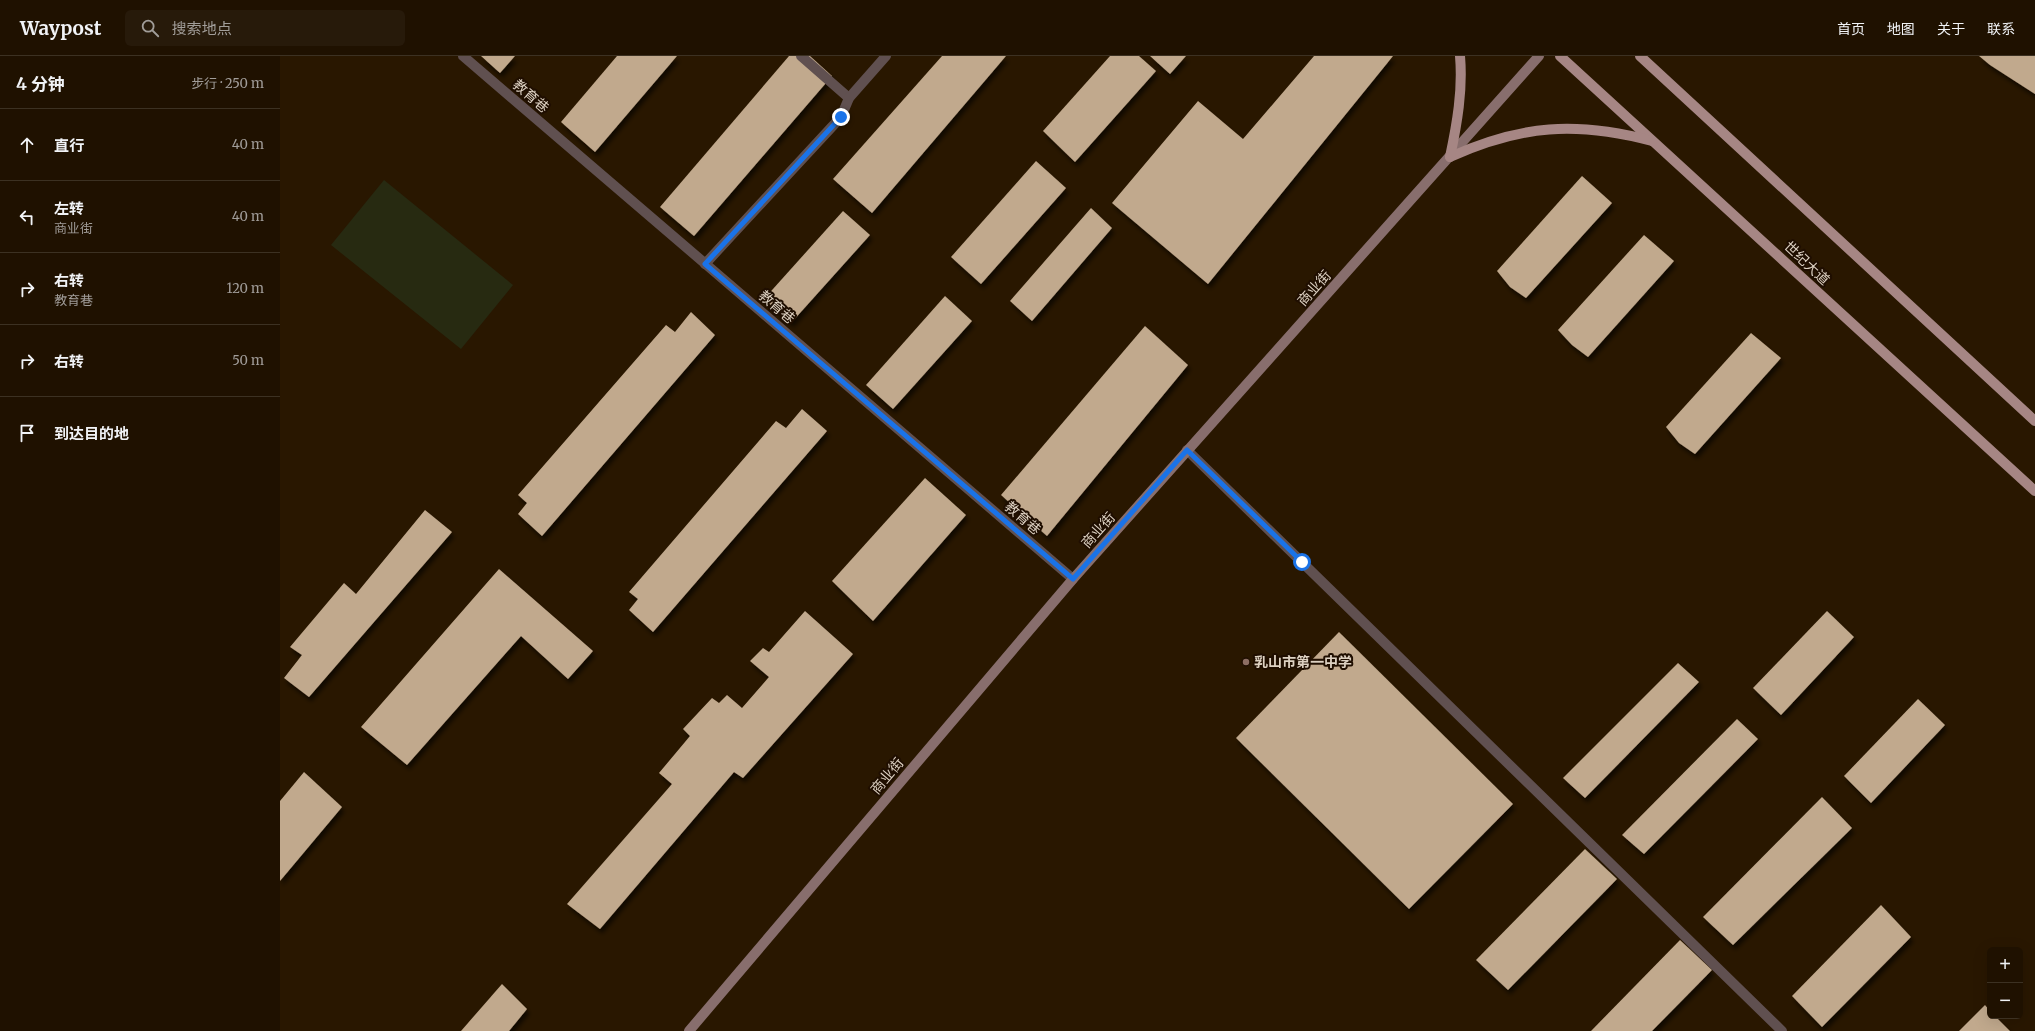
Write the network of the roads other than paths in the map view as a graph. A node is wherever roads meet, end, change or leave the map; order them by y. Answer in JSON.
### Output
{"nodes":[{"id":1,"x":463,"y":56,"type":"edge"},
{"id":2,"x":801,"y":56,"type":"edge"},
{"id":3,"x":886,"y":56,"type":"edge"},
{"id":4,"x":1460,"y":56,"type":"edge"},
{"id":5,"x":1539,"y":56,"type":"edge"},
{"id":6,"x":1560,"y":56,"type":"edge"},
{"id":7,"x":1640,"y":56,"type":"edge"},
{"id":8,"x":1649,"y":56,"type":"edge"},
{"id":9,"x":1659,"y":73,"type":"junction"},
{"id":10,"x":849,"y":98,"type":"junction"},
{"id":11,"x":1655,"y":142,"type":"junction"},
{"id":12,"x":1450,"y":157,"type":"junction"},
{"id":13,"x":705,"y":264,"type":"junction"},
{"id":14,"x":2035,"y":421,"type":"edge"},
{"id":15,"x":1187,"y":450,"type":"junction"},
{"id":16,"x":2035,"y":492,"type":"edge"},
{"id":17,"x":1073,"y":579,"type":"junction"},
{"id":18,"x":689,"y":1031,"type":"edge"},
{"id":19,"x":1782,"y":1031,"type":"edge"}],
"edges":[{"from":1,"to":13,"type":"street","name":"教育巷"},
{"from":2,"to":10,"type":"street"},
{"from":3,"to":10,"type":"street"},
{"from":4,"to":12,"type":"main road"},
{"from":5,"to":12,"type":"street","name":"商业街"},
{"from":6,"to":11,"type":"main road","name":"世纪大道"},
{"from":7,"to":9,"type":"main road"},
{"from":8,"to":9,"type":"main road"},
{"from":9,"to":14,"type":"main road"},
{"from":10,"to":13,"type":"street"},
{"from":11,"to":12,"type":"main road"},
{"from":11,"to":16,"type":"main road","name":"世纪大道"},
{"from":12,"to":15,"type":"street","name":"商业街"},
{"from":13,"to":17,"type":"street","name":"教育巷"},
{"from":15,"to":17,"type":"street","name":"商业街"},
{"from":15,"to":19,"type":"street"},
{"from":17,"to":18,"type":"street","name":"商业街"}]}
